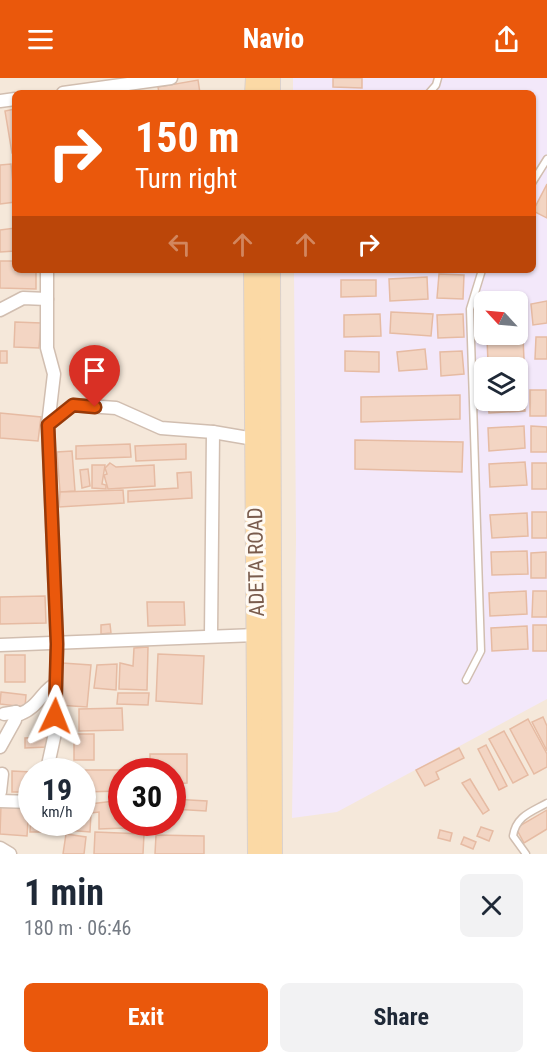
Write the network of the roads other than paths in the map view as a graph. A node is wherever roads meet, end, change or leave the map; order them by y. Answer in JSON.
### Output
{"nodes":[{"id":1,"x":171,"y":78,"type":"edge"},
{"id":2,"x":85,"y":90,"type":"edge"},
{"id":3,"x":547,"y":159,"type":"edge"},
{"id":4,"x":536,"y":177,"type":"edge"},
{"id":5,"x":47,"y":273,"type":"edge"},
{"id":6,"x":255,"y":273,"type":"edge"},
{"id":7,"x":270,"y":273,"type":"edge"},
{"id":8,"x":481,"y":273,"type":"edge"},
{"id":9,"x":47,"y":299,"type":"junction"},
{"id":10,"x":0,"y":310,"type":"edge"},
{"id":11,"x":48,"y":425,"type":"junction"},
{"id":12,"x":213,"y":432,"type":"junction"},
{"id":13,"x":254,"y":439,"type":"junction"},
{"id":14,"x":211,"y":635,"type":"junction"},
{"id":15,"x":256,"y":635,"type":"junction"},
{"id":16,"x":57,"y":644,"type":"junction"},
{"id":17,"x":0,"y":645,"type":"edge"},
{"id":18,"x":466,"y":680,"type":"dead end"},
{"id":19,"x":56,"y":684,"type":"junction"},
{"id":20,"x":0,"y":747,"type":"edge"},
{"id":21,"x":50,"y":758,"type":"edge"},
{"id":22,"x":2,"y":774,"type":"dead end"},
{"id":23,"x":0,"y":792,"type":"edge"},
{"id":24,"x":0,"y":801,"type":"edge"},
{"id":25,"x":18,"y":802,"type":"edge"},
{"id":26,"x":547,"y":803,"type":"edge"},
{"id":27,"x":0,"y":848,"type":"edge"},
{"id":28,"x":10,"y":854,"type":"edge"},
{"id":29,"x":258,"y":854,"type":"edge"},
{"id":30,"x":272,"y":854,"type":"edge"},
{"id":31,"x":526,"y":854,"type":"edge"}],
"edges":[{"from":1,"to":2,"type":"street"},
{"from":3,"to":4,"type":"lane"},
{"from":5,"to":9,"type":"street"},
{"from":6,"to":13,"type":"main road","name":"ADETA ROAD"},
{"from":7,"to":30,"type":"main road","name":"ADETA ROAD"},
{"from":8,"to":18,"type":"lane"},
{"from":9,"to":10,"type":"street"},
{"from":9,"to":11,"type":"street"},
{"from":11,"to":12,"type":"street"},
{"from":11,"to":16,"type":"street"},
{"from":12,"to":13,"type":"street"},
{"from":12,"to":14,"type":"street"},
{"from":13,"to":15,"type":"main road","name":"ADETA ROAD"},
{"from":14,"to":15,"type":"street"},
{"from":14,"to":16,"type":"street"},
{"from":15,"to":29,"type":"main road","name":"ADETA ROAD"},
{"from":16,"to":17,"type":"street"},
{"from":16,"to":19,"type":"street"},
{"from":19,"to":20,"type":"street"},
{"from":19,"to":21,"type":"street"},
{"from":22,"to":23,"type":"street"},
{"from":24,"to":25,"type":"street"},
{"from":26,"to":31,"type":"lane"},
{"from":27,"to":28,"type":"street"}]}
